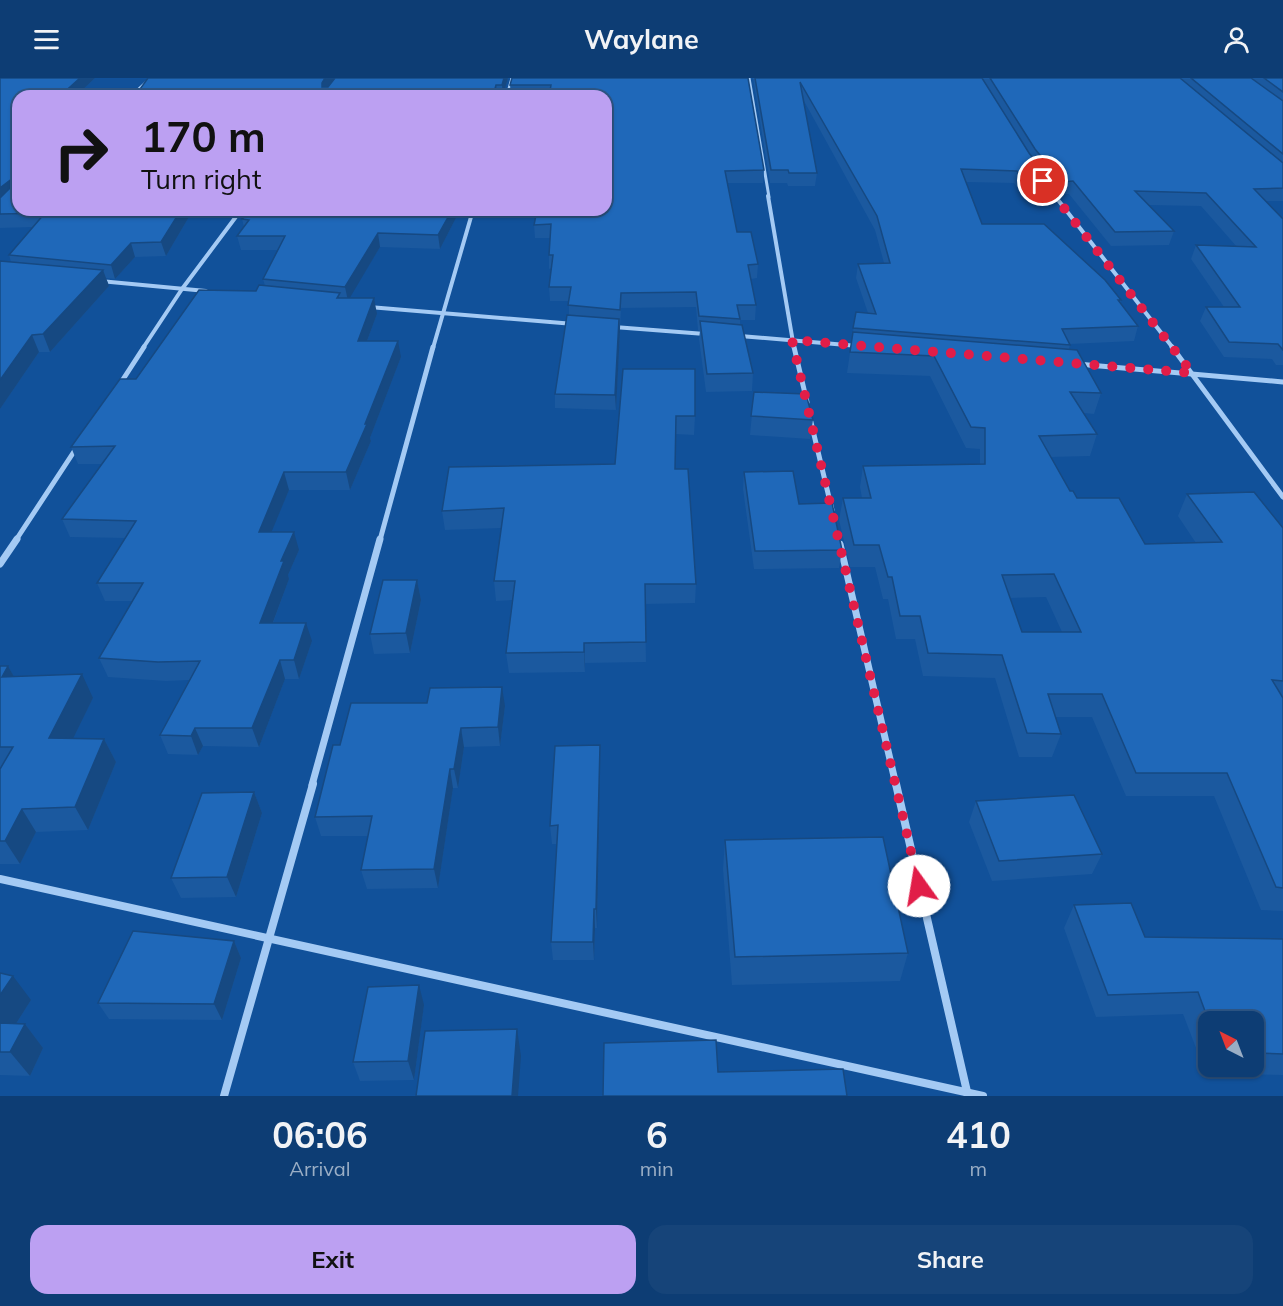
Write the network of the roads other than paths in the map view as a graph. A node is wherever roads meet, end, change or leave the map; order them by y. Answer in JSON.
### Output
{"nodes":[{"id":1,"x":151,"y":78,"type":"edge"},
{"id":2,"x":749,"y":78,"type":"edge"},
{"id":3,"x":138,"y":90,"type":"edge"},
{"id":4,"x":1044,"y":181,"type":"edge"},
{"id":5,"x":237,"y":216,"type":"edge"},
{"id":6,"x":471,"y":216,"type":"edge"},
{"id":7,"x":91,"y":280,"type":"edge"},
{"id":8,"x":182,"y":289,"type":"junction"},
{"id":9,"x":218,"y":292,"type":"edge"},
{"id":10,"x":360,"y":306,"type":"edge"},
{"id":11,"x":442,"y":314,"type":"junction"},
{"id":12,"x":582,"y":324,"type":"edge"},
{"id":13,"x":606,"y":326,"type":"edge"},
{"id":14,"x":711,"y":334,"type":"edge"},
{"id":15,"x":734,"y":336,"type":"edge"},
{"id":16,"x":792,"y":340,"type":"junction"},
{"id":17,"x":863,"y":346,"type":"edge"},
{"id":18,"x":1074,"y":364,"type":"edge"},
{"id":19,"x":1192,"y":373,"type":"junction"},
{"id":20,"x":1283,"y":382,"type":"edge"},
{"id":21,"x":117,"y":387,"type":"edge"},
{"id":22,"x":78,"y":446,"type":"edge"},
{"id":23,"x":1283,"y":497,"type":"edge"},
{"id":24,"x":833,"y":514,"type":"edge"},
{"id":25,"x":838,"y":537,"type":"edge"},
{"id":26,"x":0,"y":564,"type":"edge"},
{"id":27,"x":0,"y":879,"type":"edge"},
{"id":28,"x":270,"y":939,"type":"junction"},
{"id":29,"x":967,"y":1094,"type":"edge"},
{"id":30,"x":224,"y":1096,"type":"edge"},
{"id":31,"x":983,"y":1096,"type":"edge"}],
"edges":[{"from":1,"to":3,"type":"street"},
{"from":2,"to":16,"type":"street"},
{"from":4,"to":19,"type":"street"},
{"from":5,"to":8,"type":"street"},
{"from":6,"to":11,"type":"street"},
{"from":7,"to":8,"type":"street"},
{"from":8,"to":9,"type":"street"},
{"from":8,"to":21,"type":"street"},
{"from":10,"to":11,"type":"street"},
{"from":11,"to":12,"type":"street"},
{"from":11,"to":28,"type":"street"},
{"from":13,"to":14,"type":"street"},
{"from":15,"to":16,"type":"street"},
{"from":16,"to":17,"type":"street"},
{"from":16,"to":24,"type":"street"},
{"from":18,"to":19,"type":"street"},
{"from":19,"to":20,"type":"street"},
{"from":19,"to":23,"type":"street"},
{"from":22,"to":26,"type":"street"},
{"from":25,"to":29,"type":"street"},
{"from":27,"to":28,"type":"street"},
{"from":28,"to":29,"type":"street"},
{"from":28,"to":30,"type":"street"},
{"from":29,"to":31,"type":"street"}]}
